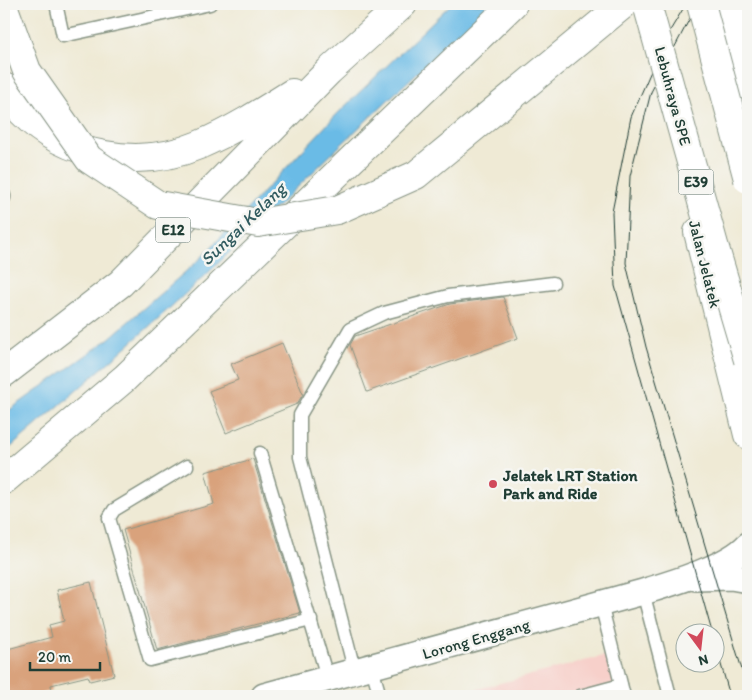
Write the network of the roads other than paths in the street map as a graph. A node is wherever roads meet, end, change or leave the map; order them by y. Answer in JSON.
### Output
{"nodes":[{"id":1,"x":56,"y":4,"type":"edge"},
{"id":2,"x":210,"y":4,"type":"edge"},
{"id":3,"x":403,"y":4,"type":"edge"},
{"id":4,"x":513,"y":4,"type":"edge"},
{"id":5,"x":624,"y":4,"type":"edge"},
{"id":6,"x":635,"y":4,"type":"edge"},
{"id":7,"x":647,"y":4,"type":"edge"},
{"id":8,"x":701,"y":4,"type":"edge"},
{"id":9,"x":706,"y":4,"type":"edge"},
{"id":10,"x":724,"y":4,"type":"edge"},
{"id":11,"x":4,"y":8,"type":"edge"},
{"id":12,"x":748,"y":14,"type":"edge"},
{"id":13,"x":329,"y":71,"type":"junction"},
{"id":14,"x":728,"y":76,"type":"junction"},
{"id":15,"x":4,"y":88,"type":"edge"},
{"id":16,"x":748,"y":142,"type":"edge"},
{"id":17,"x":748,"y":174,"type":"edge"},
{"id":18,"x":748,"y":179,"type":"edge"},
{"id":19,"x":714,"y":245,"type":"junction"},
{"id":20,"x":553,"y":283,"type":"dead end"},
{"id":21,"x":748,"y":354,"type":"edge"},
{"id":22,"x":748,"y":360,"type":"edge"},
{"id":23,"x":4,"y":373,"type":"edge"},
{"id":24,"x":737,"y":394,"type":"junction"},
{"id":25,"x":748,"y":436,"type":"edge"},
{"id":26,"x":260,"y":452,"type":"dead end"},
{"id":27,"x":188,"y":466,"type":"dead end"},
{"id":28,"x":4,"y":480,"type":"edge"},
{"id":29,"x":748,"y":545,"type":"edge"},
{"id":30,"x":687,"y":578,"type":"junction"},
{"id":31,"x":748,"y":580,"type":"edge"},
{"id":32,"x":643,"y":592,"type":"junction"},
{"id":33,"x":601,"y":604,"type":"junction"},
{"id":34,"x":311,"y":620,"type":"junction"},
{"id":35,"x":363,"y":670,"type":"junction"},
{"id":36,"x":328,"y":680,"type":"junction"},
{"id":37,"x":623,"y":691,"type":"edge"},
{"id":38,"x":264,"y":696,"type":"edge"},
{"id":39,"x":380,"y":696,"type":"edge"},
{"id":40,"x":580,"y":696,"type":"edge"},
{"id":41,"x":670,"y":696,"type":"edge"}],
"edges":[{"from":1,"to":2,"type":"lane"},
{"from":3,"to":13,"type":"main road","number":"E12"},
{"from":4,"to":28,"type":"main road","bridge":true},
{"from":5,"to":11,"type":"main road","bridge":true},
{"from":6,"to":19,"type":"main road","bridge":true},
{"from":7,"to":19,"type":"main road","name":"Lebuhraya SPE","number":"E39","bridge":true},
{"from":7,"to":24,"type":"main road","name":"Jalan Jelatek"},
{"from":8,"to":18,"type":"main road","bridge":true},
{"from":9,"to":14,"type":"main road"},
{"from":10,"to":14,"type":"main road"},
{"from":12,"to":16,"type":"main road"},
{"from":13,"to":15,"type":"main road","bridge":true},
{"from":13,"to":23,"type":"main road","number":"E12"},
{"from":14,"to":17,"type":"main road"},
{"from":19,"to":22,"type":"main road","name":"Lebuhraya SPE","number":"E39","bridge":true},
{"from":20,"to":35,"type":"lane"},
{"from":21,"to":24,"type":"main road"},
{"from":24,"to":25,"type":"main road","name":"Jalan Jelatek"},
{"from":26,"to":34,"type":"lane"},
{"from":27,"to":34,"type":"lane"},
{"from":29,"to":30,"type":"street","name":"Lorong Enggang"},
{"from":30,"to":31,"type":"street","name":"Lorong Enggang"},
{"from":30,"to":32,"type":"street","name":"Lorong Enggang"},
{"from":32,"to":33,"type":"street","name":"Lorong Enggang"},
{"from":32,"to":41,"type":"lane"},
{"from":33,"to":35,"type":"street","name":"Lorong Enggang"},
{"from":33,"to":37,"type":"lane"},
{"from":34,"to":36,"type":"lane"},
{"from":35,"to":36,"type":"street","name":"Lorong Enggang"},
{"from":35,"to":39,"type":"lane"},
{"from":36,"to":38,"type":"street","name":"Lorong Enggang"},
{"from":37,"to":40,"type":"lane"}]}
